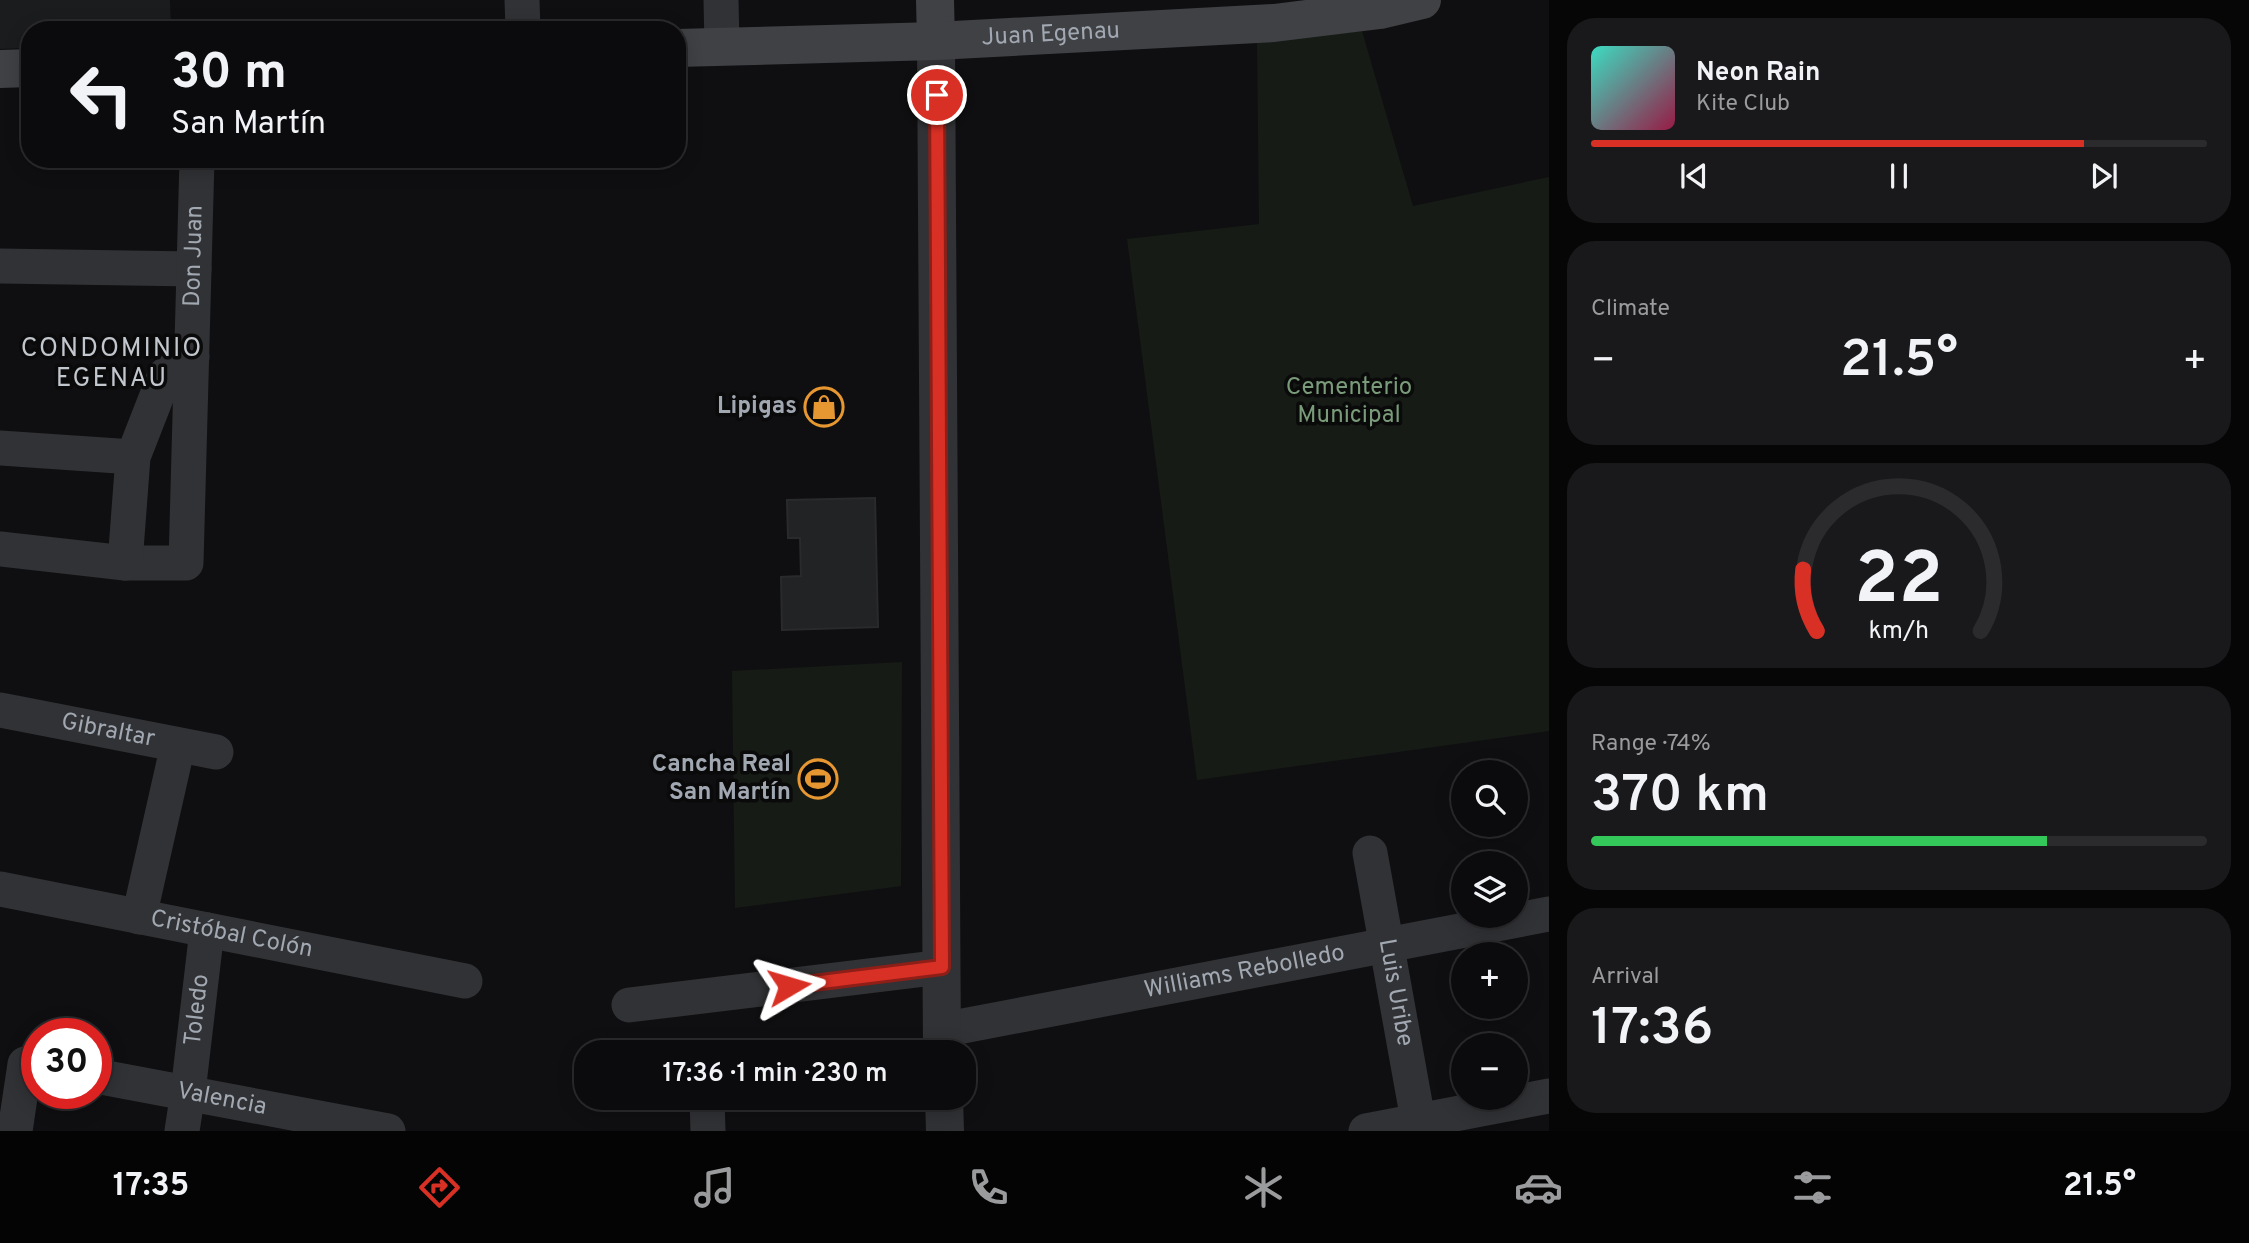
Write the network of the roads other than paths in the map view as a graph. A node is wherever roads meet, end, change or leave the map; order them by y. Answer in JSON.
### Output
{"nodes":[{"id":1,"x":522,"y":0,"type":"edge"},
{"id":2,"x":721,"y":0,"type":"edge"},
{"id":3,"x":935,"y":0,"type":"edge"},
{"id":4,"x":1422,"y":0,"type":"edge"},
{"id":5,"x":523,"y":21,"type":"edge"},
{"id":6,"x":936,"y":41,"type":"junction"},
{"id":7,"x":722,"y":46,"type":"junction"},
{"id":8,"x":686,"y":48,"type":"edge"},
{"id":9,"x":21,"y":68,"type":"edge"},
{"id":10,"x":0,"y":69,"type":"edge"},
{"id":11,"x":197,"y":168,"type":"edge"},
{"id":12,"x":0,"y":266,"type":"edge"},
{"id":13,"x":194,"y":269,"type":"junction"},
{"id":14,"x":192,"y":357,"type":"junction"},
{"id":15,"x":0,"y":448,"type":"edge"},
{"id":16,"x":134,"y":457,"type":"junction"},
{"id":17,"x":0,"y":550,"type":"edge"},
{"id":18,"x":125,"y":563,"type":"junction"},
{"id":19,"x":0,"y":709,"type":"edge"},
{"id":20,"x":178,"y":745,"type":"junction"},
{"id":21,"x":216,"y":752,"type":"dead end"},
{"id":22,"x":1370,"y":853,"type":"dead end"},
{"id":23,"x":0,"y":889,"type":"edge"},
{"id":24,"x":1549,"y":914,"type":"edge"},
{"id":25,"x":139,"y":917,"type":"junction"},
{"id":26,"x":207,"y":930,"type":"junction"},
{"id":27,"x":1386,"y":945,"type":"junction"},
{"id":28,"x":942,"y":967,"type":"junction"},
{"id":29,"x":465,"y":981,"type":"dead end"},
{"id":30,"x":629,"y":1005,"type":"dead end"},
{"id":31,"x":942,"y":1040,"type":"edge"},
{"id":32,"x":947,"y":1040,"type":"edge"},
{"id":33,"x":21,"y":1063,"type":"edge"},
{"id":34,"x":112,"y":1079,"type":"edge"},
{"id":35,"x":188,"y":1092,"type":"junction"},
{"id":36,"x":1549,"y":1096,"type":"edge"},
{"id":37,"x":944,"y":1110,"type":"edge"},
{"id":38,"x":1419,"y":1126,"type":"edge"},
{"id":39,"x":15,"y":1131,"type":"edge"},
{"id":40,"x":182,"y":1131,"type":"edge"},
{"id":41,"x":388,"y":1131,"type":"edge"},
{"id":42,"x":945,"y":1131,"type":"edge"},
{"id":43,"x":1367,"y":1131,"type":"edge"}],
"edges":[{"from":1,"to":5,"type":"street"},
{"from":2,"to":7,"type":"street"},
{"from":3,"to":6,"type":"main road"},
{"from":4,"to":6,"type":"main road","name":"Juan Egenau"},
{"from":6,"to":7,"type":"main road","name":"Juan Egenau"},
{"from":6,"to":28,"type":"street"},
{"from":7,"to":8,"type":"main road","name":"Juan Egenau"},
{"from":9,"to":10,"type":"main road"},
{"from":11,"to":13,"type":"street","name":"Don Juan"},
{"from":12,"to":13,"type":"street"},
{"from":13,"to":14,"type":"street","name":"Don Juan"},
{"from":14,"to":16,"type":"street"},
{"from":14,"to":18,"type":"street","name":"Don Juan"},
{"from":15,"to":16,"type":"street"},
{"from":16,"to":18,"type":"street"},
{"from":17,"to":18,"type":"street"},
{"from":19,"to":20,"type":"street","name":"Gibraltar"},
{"from":20,"to":21,"type":"street","name":"Gibraltar"},
{"from":20,"to":25,"type":"street"},
{"from":22,"to":27,"type":"street","name":"Luis Uribe"},
{"from":23,"to":25,"type":"street","name":"Cristóbal Colón"},
{"from":24,"to":27,"type":"street","name":"Williams Rebolledo"},
{"from":25,"to":26,"type":"street","name":"Cristóbal Colón"},
{"from":26,"to":29,"type":"street","name":"Cristóbal Colón"},
{"from":26,"to":35,"type":"street","name":"Toledo"},
{"from":27,"to":32,"type":"street","name":"Williams Rebolledo"},
{"from":27,"to":38,"type":"street","name":"Luis Uribe"},
{"from":28,"to":30,"type":"street"},
{"from":28,"to":31,"type":"street"},
{"from":33,"to":39,"type":"street"},
{"from":34,"to":35,"type":"street","name":"Valencia"},
{"from":35,"to":40,"type":"street","name":"Toledo"},
{"from":35,"to":41,"type":"street","name":"Valencia"},
{"from":36,"to":38,"type":"street"},
{"from":37,"to":42,"type":"street"},
{"from":38,"to":43,"type":"street"}]}
